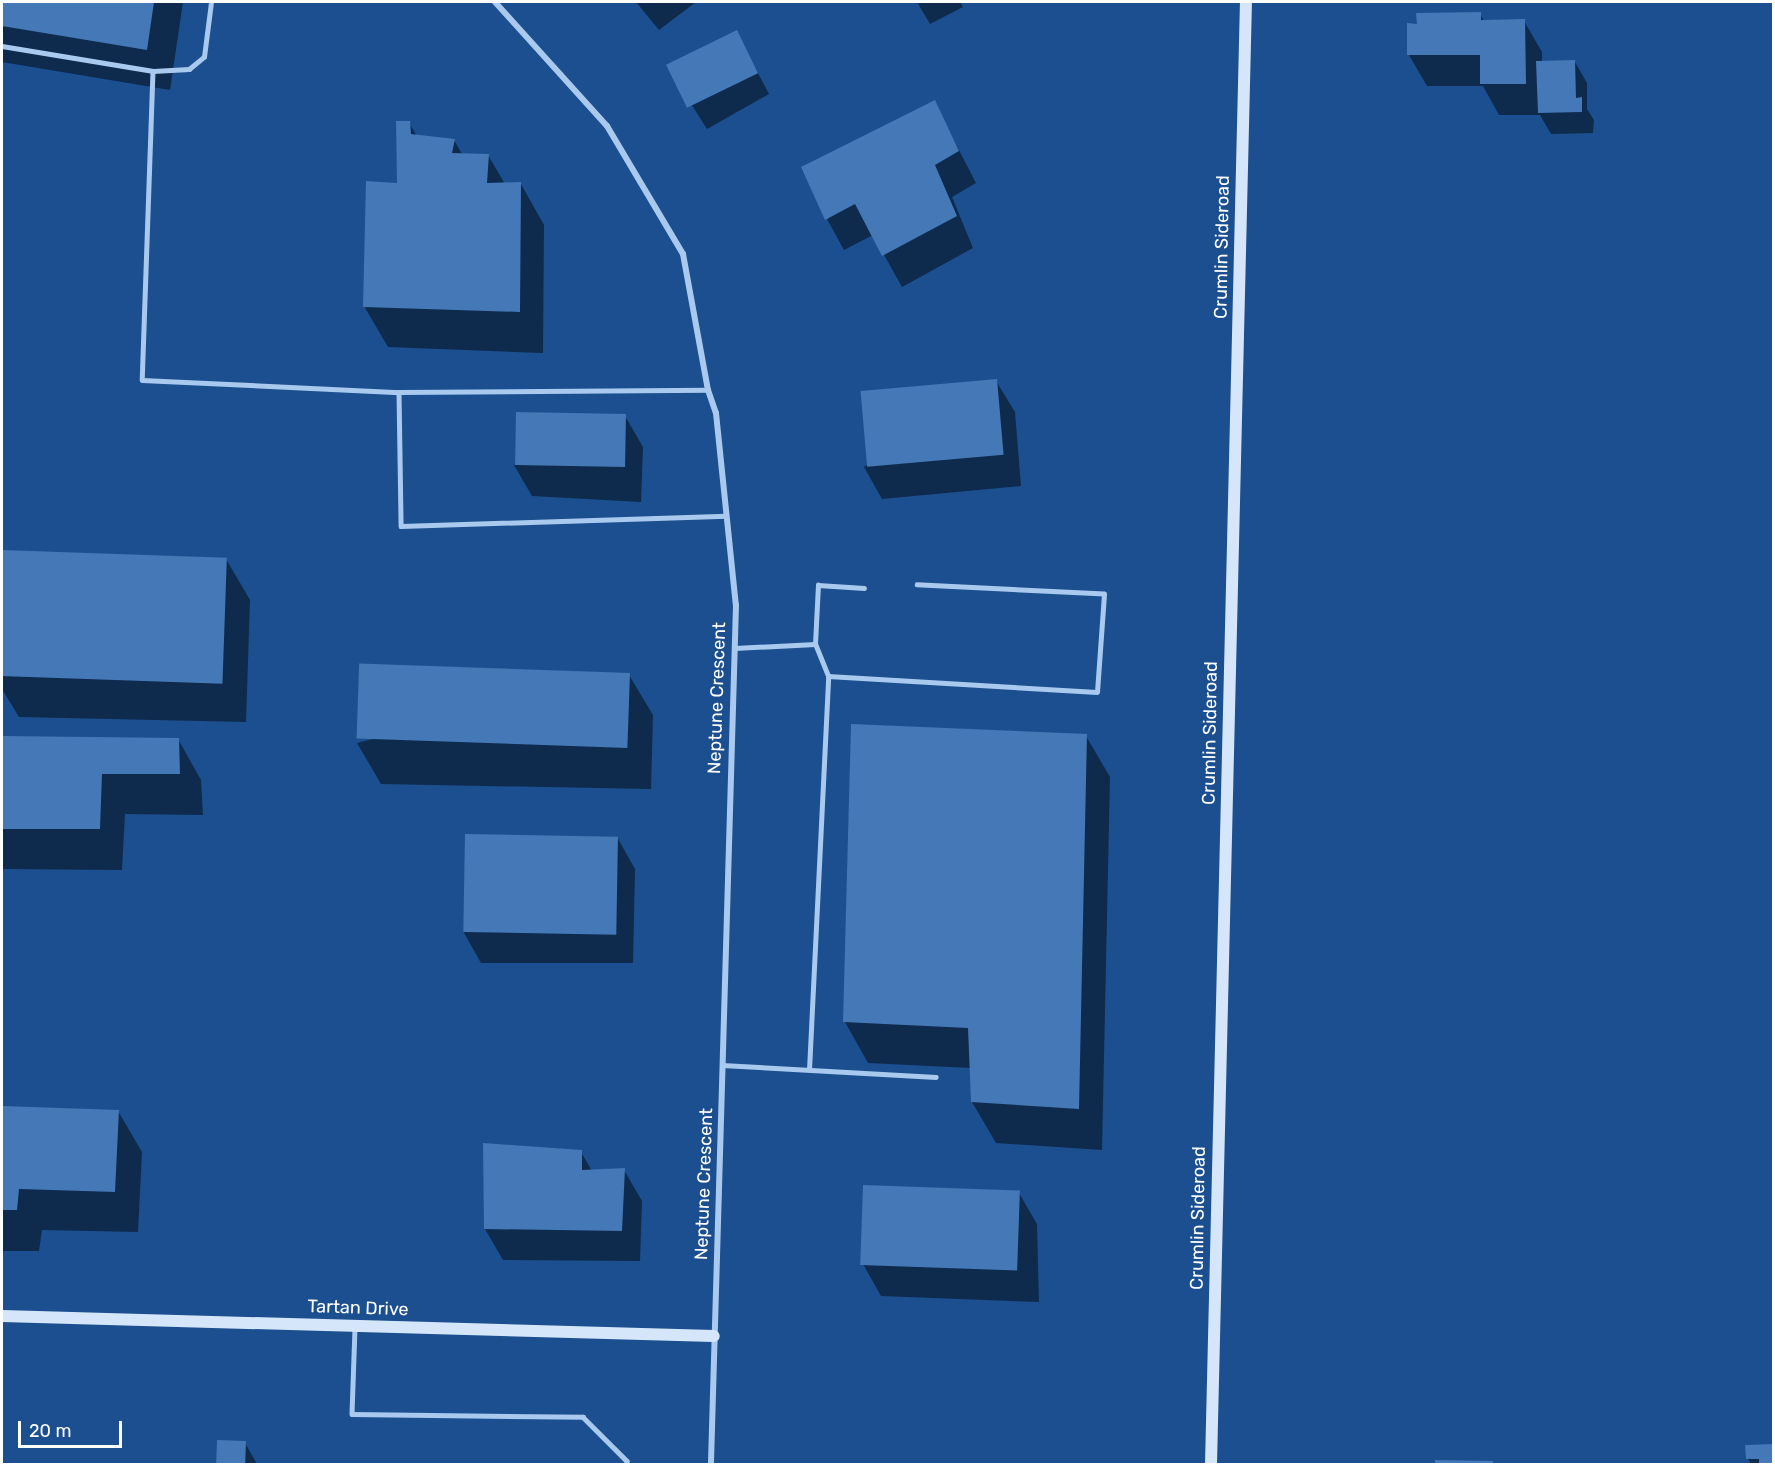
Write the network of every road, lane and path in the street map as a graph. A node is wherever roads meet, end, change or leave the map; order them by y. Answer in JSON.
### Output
{"nodes":[{"id":1,"x":211,"y":2,"type":"edge"},
{"id":2,"x":495,"y":2,"type":"edge"},
{"id":3,"x":1245,"y":2,"type":"edge"},
{"id":4,"x":2,"y":46,"type":"edge"},
{"id":5,"x":153,"y":71,"type":"junction"},
{"id":6,"x":708,"y":390,"type":"junction"},
{"id":7,"x":399,"y":392,"type":"junction"},
{"id":8,"x":726,"y":516,"type":"junction"},
{"id":9,"x":917,"y":585,"type":"dead end"},
{"id":10,"x":864,"y":588,"type":"dead end"},
{"id":11,"x":815,"y":644,"type":"junction"},
{"id":12,"x":733,"y":648,"type":"junction"},
{"id":13,"x":828,"y":676,"type":"junction"},
{"id":14,"x":722,"y":1065,"type":"junction"},
{"id":15,"x":810,"y":1070,"type":"junction"},
{"id":16,"x":936,"y":1077,"type":"dead end"},
{"id":17,"x":2,"y":1316,"type":"edge"},
{"id":18,"x":355,"y":1326,"type":"junction"},
{"id":19,"x":714,"y":1336,"type":"junction"},
{"id":20,"x":627,"y":1464,"type":"edge"},
{"id":21,"x":711,"y":1464,"type":"edge"},
{"id":22,"x":1211,"y":1464,"type":"edge"}],
"edges":[{"from":1,"to":5,"type":"lane"},
{"from":2,"to":6,"type":"street","name":"Neptune Crescent"},
{"from":3,"to":22,"type":"street","name":"Crumlin Sideroad"},
{"from":4,"to":5,"type":"lane"},
{"from":5,"to":7,"type":"lane"},
{"from":6,"to":7,"type":"lane"},
{"from":6,"to":8,"type":"street","name":"Neptune Crescent"},
{"from":7,"to":8,"type":"lane"},
{"from":8,"to":12,"type":"street","name":"Neptune Crescent"},
{"from":9,"to":13,"type":"lane"},
{"from":10,"to":11,"type":"lane"},
{"from":11,"to":12,"type":"lane"},
{"from":11,"to":13,"type":"lane"},
{"from":12,"to":14,"type":"street","name":"Neptune Crescent"},
{"from":13,"to":15,"type":"lane"},
{"from":14,"to":15,"type":"lane"},
{"from":14,"to":19,"type":"street","name":"Neptune Crescent"},
{"from":15,"to":16,"type":"lane"},
{"from":17,"to":18,"type":"street","name":"Tartan Drive"},
{"from":18,"to":19,"type":"street","name":"Tartan Drive"},
{"from":18,"to":20,"type":"lane"},
{"from":19,"to":21,"type":"street","name":"Neptune Crescent"}]}
